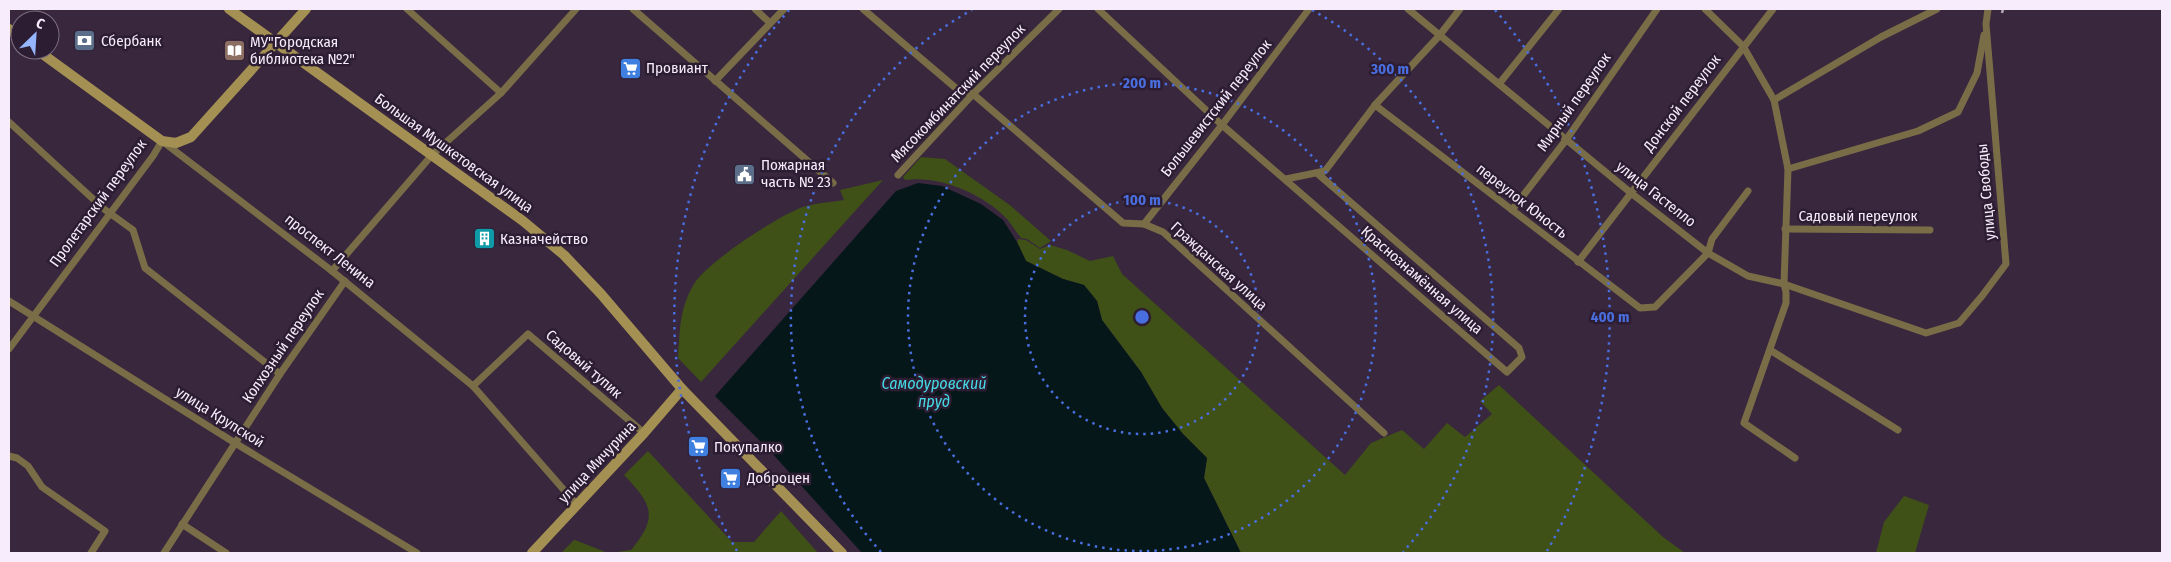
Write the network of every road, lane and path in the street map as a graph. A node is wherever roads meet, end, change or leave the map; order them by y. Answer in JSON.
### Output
{"nodes":[{"id":1,"x":229,"y":9,"type":"edge"},
{"id":2,"x":306,"y":9,"type":"edge"},
{"id":3,"x":407,"y":9,"type":"edge"},
{"id":4,"x":576,"y":9,"type":"edge"},
{"id":5,"x":633,"y":9,"type":"edge"},
{"id":6,"x":755,"y":9,"type":"edge"},
{"id":7,"x":784,"y":9,"type":"edge"},
{"id":8,"x":863,"y":9,"type":"edge"},
{"id":9,"x":1059,"y":9,"type":"edge"},
{"id":10,"x":1098,"y":9,"type":"edge"},
{"id":11,"x":1309,"y":9,"type":"edge"},
{"id":12,"x":1408,"y":9,"type":"edge"},
{"id":13,"x":1460,"y":9,"type":"edge"},
{"id":14,"x":1559,"y":9,"type":"edge"},
{"id":15,"x":1657,"y":9,"type":"edge"},
{"id":16,"x":1705,"y":9,"type":"edge"},
{"id":17,"x":1773,"y":9,"type":"edge"},
{"id":18,"x":1937,"y":9,"type":"edge"},
{"id":19,"x":1988,"y":9,"type":"edge"},
{"id":20,"x":770,"y":23,"type":"junction"},
{"id":21,"x":1986,"y":24,"type":"junction"},
{"id":22,"x":1439,"y":36,"type":"junction"},
{"id":23,"x":276,"y":43,"type":"junction"},
{"id":24,"x":1743,"y":46,"type":"junction"},
{"id":25,"x":52,"y":60,"type":"edge"},
{"id":26,"x":716,"y":81,"type":"junction"},
{"id":27,"x":1499,"y":84,"type":"junction"},
{"id":28,"x":500,"y":93,"type":"junction"},
{"id":29,"x":973,"y":94,"type":"junction"},
{"id":30,"x":1774,"y":100,"type":"junction"},
{"id":31,"x":1376,"y":106,"type":"junction"},
{"id":32,"x":9,"y":122,"type":"edge"},
{"id":33,"x":1222,"y":125,"type":"junction"},
{"id":34,"x":1566,"y":140,"type":"junction"},
{"id":35,"x":162,"y":141,"type":"junction"},
{"id":36,"x":432,"y":155,"type":"junction"},
{"id":37,"x":1788,"y":169,"type":"junction"},
{"id":38,"x":1318,"y":174,"type":"junction"},
{"id":39,"x":898,"y":175,"type":"dead end"},
{"id":40,"x":1286,"y":179,"type":"junction"},
{"id":41,"x":833,"y":183,"type":"dead end"},
{"id":42,"x":1748,"y":191,"type":"dead end"},
{"id":43,"x":1631,"y":193,"type":"junction"},
{"id":44,"x":1512,"y":210,"type":"junction"},
{"id":45,"x":110,"y":213,"type":"junction"},
{"id":46,"x":1144,"y":224,"type":"junction"},
{"id":47,"x":1785,"y":229,"type":"junction"},
{"id":48,"x":1930,"y":230,"type":"dead end"},
{"id":49,"x":1708,"y":253,"type":"junction"},
{"id":50,"x":1578,"y":262,"type":"junction"},
{"id":51,"x":332,"y":270,"type":"junction"},
{"id":52,"x":345,"y":281,"type":"junction"},
{"id":53,"x":1784,"y":284,"type":"junction"},
{"id":54,"x":9,"y":301,"type":"edge"},
{"id":55,"x":34,"y":317,"type":"junction"},
{"id":56,"x":1926,"y":333,"type":"joint"},
{"id":57,"x":9,"y":349,"type":"edge"},
{"id":58,"x":1770,"y":350,"type":"junction"},
{"id":59,"x":280,"y":374,"type":"junction"},
{"id":60,"x":473,"y":386,"type":"junction"},
{"id":61,"x":682,"y":388,"type":"junction"},
{"id":62,"x":1898,"y":430,"type":"dead end"},
{"id":63,"x":1384,"y":433,"type":"dead end"},
{"id":64,"x":644,"y":434,"type":"junction"},
{"id":65,"x":235,"y":443,"type":"junction"},
{"id":66,"x":9,"y":456,"type":"edge"},
{"id":67,"x":1795,"y":458,"type":"dead end"},
{"id":68,"x":578,"y":506,"type":"junction"},
{"id":69,"x":182,"y":524,"type":"junction"},
{"id":70,"x":91,"y":553,"type":"edge"},
{"id":71,"x":164,"y":553,"type":"edge"},
{"id":72,"x":226,"y":553,"type":"edge"},
{"id":73,"x":417,"y":553,"type":"edge"},
{"id":74,"x":532,"y":553,"type":"edge"},
{"id":75,"x":842,"y":553,"type":"edge"}],
"edges":[{"from":1,"to":23,"type":"main road","name":"Большая Мушкетовская улица"},
{"from":2,"to":23,"type":"main road","name":"Пролетарский переулок"},
{"from":3,"to":28,"type":"street"},
{"from":4,"to":28,"type":"street"},
{"from":5,"to":26,"type":"street"},
{"from":6,"to":20,"type":"street"},
{"from":7,"to":20,"type":"street"},
{"from":8,"to":29,"type":"street","name":"Гражданская улица"},
{"from":9,"to":29,"type":"street","name":"Мясокомбинатский переулок"},
{"from":10,"to":33,"type":"street","name":"Краснознамённая улица"},
{"from":11,"to":33,"type":"street","name":"Большевистский переулок"},
{"from":12,"to":22,"type":"street","name":"улица Гастелло"},
{"from":13,"to":22,"type":"street"},
{"from":14,"to":27,"type":"street"},
{"from":15,"to":34,"type":"street","name":"Мирный переулок"},
{"from":16,"to":24,"type":"street"},
{"from":17,"to":24,"type":"street","name":"Донской переулок"},
{"from":18,"to":30,"type":"street"},
{"from":19,"to":21,"type":"street","name":"улица Свободы"},
{"from":20,"to":26,"type":"street"},
{"from":21,"to":37,"type":"street"},
{"from":21,"to":56,"type":"street","name":"улица Свободы"},
{"from":22,"to":27,"type":"street","name":"улица Гастелло"},
{"from":22,"to":31,"type":"street"},
{"from":23,"to":35,"type":"main road","name":"Пролетарский переулок"},
{"from":23,"to":36,"type":"main road","name":"Большая Мушкетовская улица"},
{"from":24,"to":30,"type":"street"},
{"from":24,"to":43,"type":"street","name":"Донской переулок"},
{"from":25,"to":35,"type":"main road","name":"проспект Ленина"},
{"from":26,"to":41,"type":"street"},
{"from":27,"to":34,"type":"street","name":"улица Гастелло"},
{"from":28,"to":36,"type":"street"},
{"from":29,"to":39,"type":"street","name":"Мясокомбинатский переулок"},
{"from":29,"to":46,"type":"street","name":"Гражданская улица"},
{"from":30,"to":37,"type":"street"},
{"from":31,"to":38,"type":"street"},
{"from":31,"to":44,"type":"street","name":"переулок Юность"},
{"from":32,"to":45,"type":"street"},
{"from":33,"to":40,"type":"street","name":"Краснознамённая улица"},
{"from":33,"to":46,"type":"street","name":"Большевистский переулок"},
{"from":34,"to":43,"type":"street","name":"улица Гастелло"},
{"from":34,"to":44,"type":"street","name":"Мирный переулок"},
{"from":35,"to":45,"type":"street","name":"Пролетарский переулок"},
{"from":35,"to":51,"type":"street","name":"проспект Ленина"},
{"from":36,"to":51,"type":"street"},
{"from":36,"to":61,"type":"main road","name":"Большая Мушкетовская улица"},
{"from":37,"to":47,"type":"street"},
{"from":38,"to":40,"type":"street"},
{"from":38,"to":40,"type":"street","name":"Краснознамённая улица"},
{"from":42,"to":49,"type":"street"},
{"from":43,"to":49,"type":"street","name":"улица Гастелло"},
{"from":43,"to":50,"type":"street","name":"Донской переулок"},
{"from":44,"to":50,"type":"street","name":"переулок Юность"},
{"from":45,"to":55,"type":"street","name":"Пролетарский переулок"},
{"from":45,"to":59,"type":"street"},
{"from":46,"to":63,"type":"street","name":"Гражданская улица"},
{"from":47,"to":48,"type":"street","name":"Садовый переулок"},
{"from":47,"to":53,"type":"street"},
{"from":49,"to":50,"type":"street","name":"переулок Юность"},
{"from":49,"to":53,"type":"street","name":"улица Гастелло"},
{"from":51,"to":52,"type":"street","name":"проспект Ленина"},
{"from":52,"to":59,"type":"street","name":"Колхозный переулок"},
{"from":52,"to":60,"type":"street","name":"проспект Ленина"},
{"from":53,"to":56,"type":"street","name":"улица Гастелло"},
{"from":53,"to":58,"type":"street"},
{"from":54,"to":55,"type":"street","name":"улица Крупской"},
{"from":55,"to":57,"type":"street","name":"Пролетарский переулок"},
{"from":55,"to":65,"type":"street","name":"улица Крупской"},
{"from":58,"to":62,"type":"street"},
{"from":58,"to":67,"type":"street"},
{"from":59,"to":65,"type":"street","name":"Колхозный переулок"},
{"from":60,"to":64,"type":"street","name":"Садовый тупик"},
{"from":60,"to":68,"type":"street","name":"проспект Ленина"},
{"from":61,"to":64,"type":"main road","name":"улица Мичурина"},
{"from":61,"to":75,"type":"main road","name":"Большая Мушкетовская улица"},
{"from":64,"to":68,"type":"main road","name":"улица Мичурина"},
{"from":65,"to":69,"type":"street","name":"Колхозный переулок"},
{"from":65,"to":73,"type":"street","name":"улица Крупской"},
{"from":66,"to":70,"type":"street"},
{"from":68,"to":74,"type":"main road","name":"улица Мичурина"},
{"from":69,"to":71,"type":"street","name":"Колхозный переулок"},
{"from":69,"to":72,"type":"street"}]}
